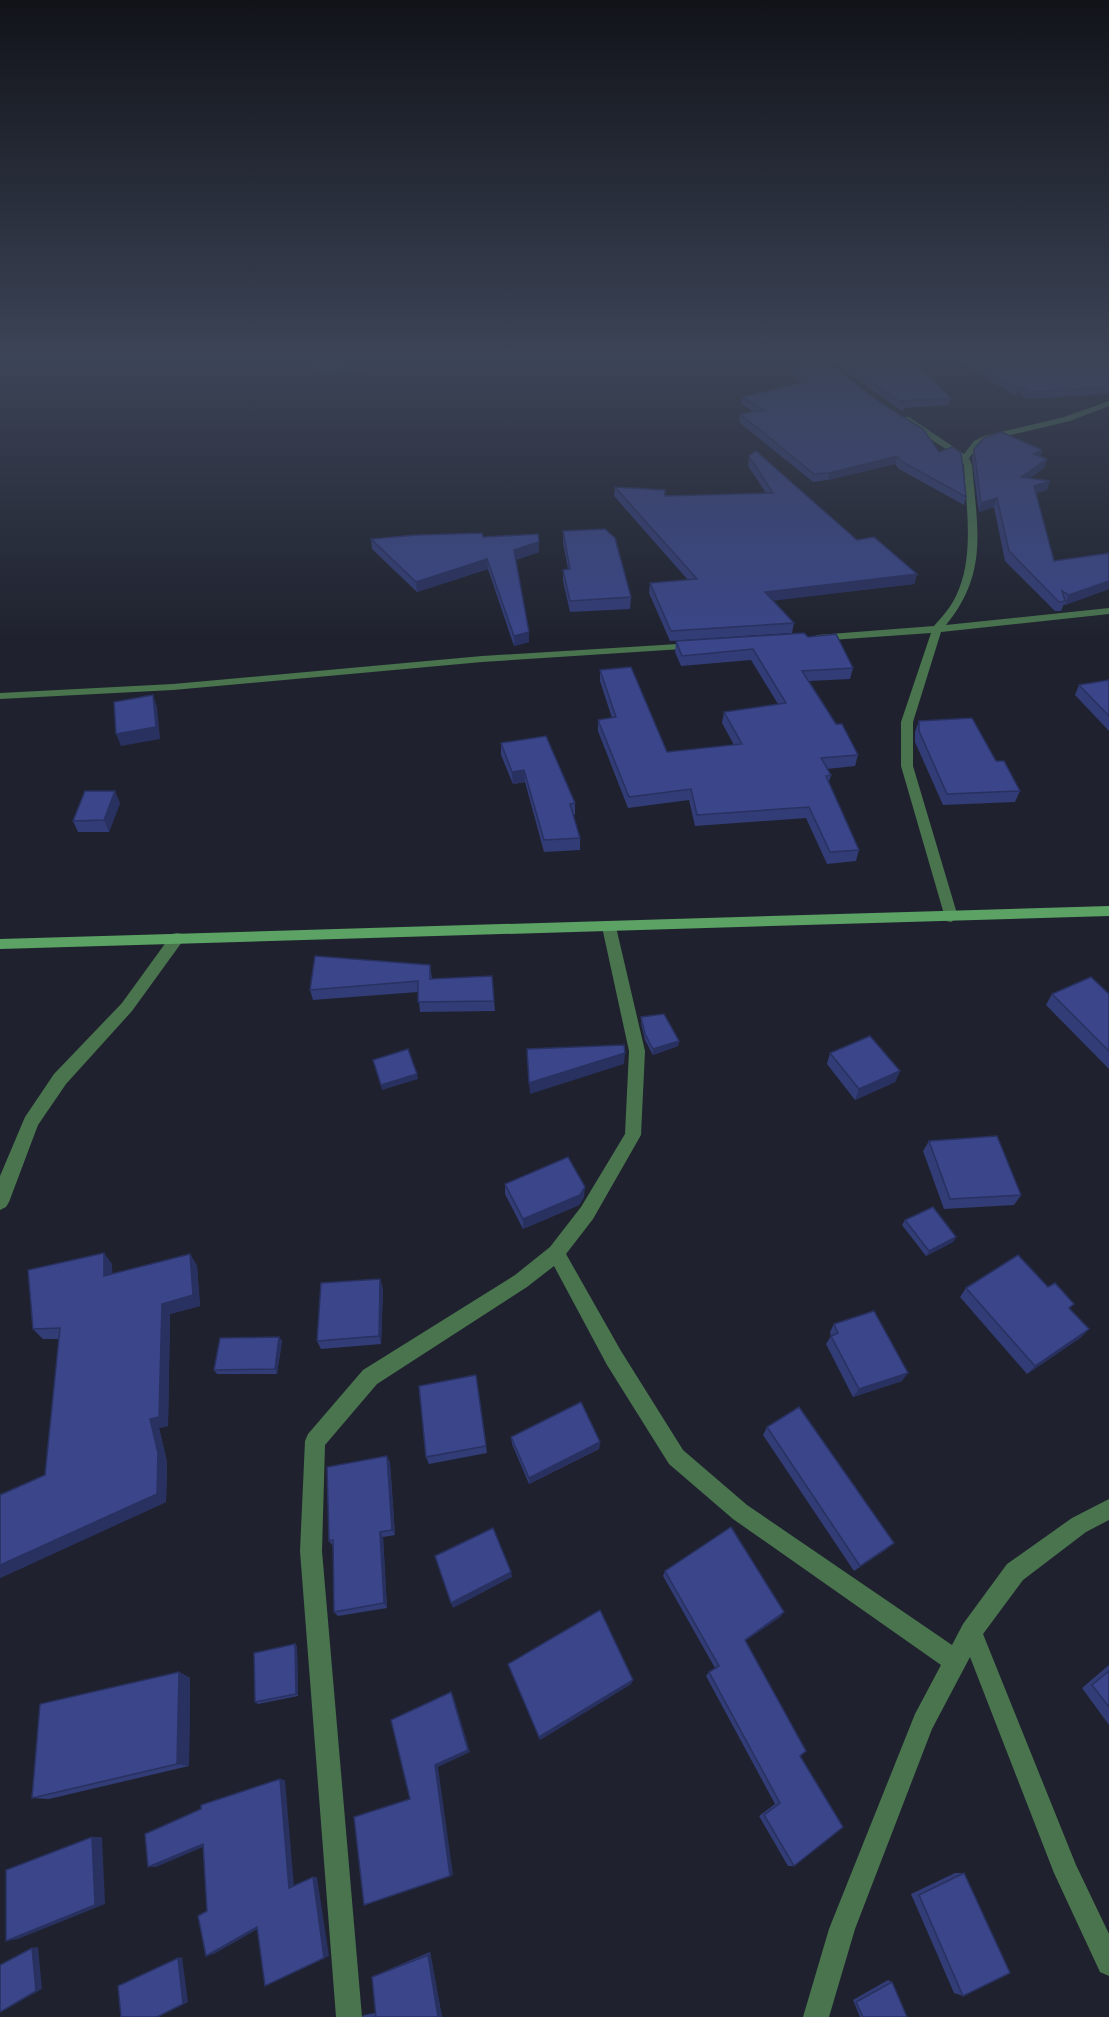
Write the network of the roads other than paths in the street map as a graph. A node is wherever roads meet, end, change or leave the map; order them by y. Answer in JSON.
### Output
{"nodes":[{"id":1,"x":954,"y":451,"type":"edge"},
{"id":2,"x":970,"y":451,"type":"edge"},
{"id":3,"x":964,"y":458,"type":"junction"},
{"id":4,"x":1109,"y":611,"type":"edge"},
{"id":5,"x":937,"y":629,"type":"junction"},
{"id":6,"x":809,"y":638,"type":"edge"},
{"id":7,"x":704,"y":646,"type":"edge"},
{"id":8,"x":0,"y":696,"type":"edge"},
{"id":9,"x":1109,"y":911,"type":"edge"},
{"id":10,"x":951,"y":917,"type":"junction"},
{"id":11,"x":609,"y":927,"type":"junction"},
{"id":12,"x":177,"y":938,"type":"junction"},
{"id":13,"x":0,"y":944,"type":"edge"},
{"id":14,"x":0,"y":1202,"type":"edge"},
{"id":15,"x":556,"y":1253,"type":"junction"},
{"id":16,"x":1109,"y":1509,"type":"edge"},
{"id":17,"x":970,"y":1632,"type":"junction"},
{"id":18,"x":955,"y":1661,"type":"junction"},
{"id":19,"x":1109,"y":1963,"type":"edge"},
{"id":20,"x":349,"y":2017,"type":"edge"},
{"id":21,"x":816,"y":2017,"type":"edge"}],
"edges":[{"from":1,"to":3,"type":"street"},
{"from":2,"to":3,"type":"street"},
{"from":3,"to":5,"type":"street"},
{"from":4,"to":5,"type":"street"},
{"from":5,"to":6,"type":"street"},
{"from":5,"to":10,"type":"street"},
{"from":7,"to":8,"type":"street"},
{"from":9,"to":10,"type":"main road"},
{"from":10,"to":11,"type":"main road"},
{"from":11,"to":12,"type":"main road"},
{"from":11,"to":15,"type":"street"},
{"from":12,"to":13,"type":"main road"},
{"from":12,"to":14,"type":"street"},
{"from":15,"to":18,"type":"street"},
{"from":15,"to":20,"type":"street"},
{"from":16,"to":17,"type":"street"},
{"from":17,"to":18,"type":"street"},
{"from":17,"to":19,"type":"street"},
{"from":18,"to":21,"type":"street"}]}
